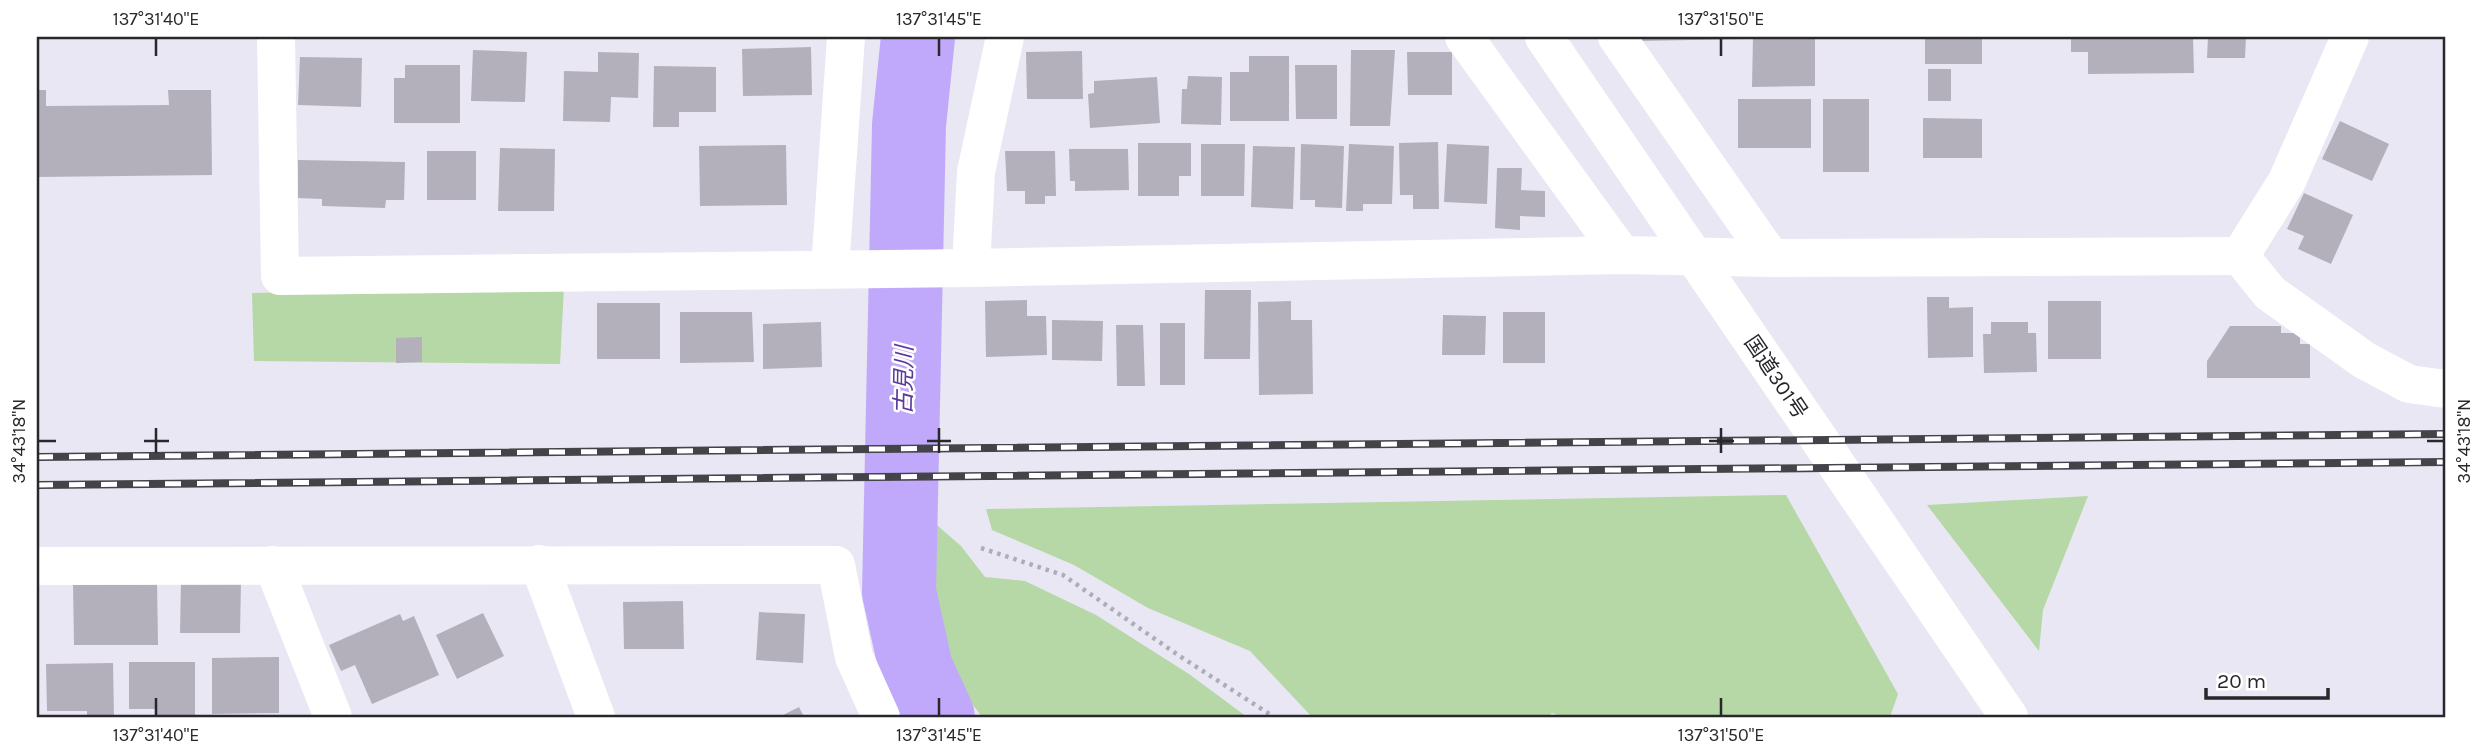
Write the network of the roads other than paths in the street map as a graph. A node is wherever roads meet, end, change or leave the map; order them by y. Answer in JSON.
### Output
{"nodes":[{"id":1,"x":276,"y":37,"type":"edge"},
{"id":2,"x":846,"y":37,"type":"edge"},
{"id":3,"x":1005,"y":37,"type":"edge"},
{"id":4,"x":1464,"y":37,"type":"edge"},
{"id":5,"x":1544,"y":37,"type":"edge"},
{"id":6,"x":1617,"y":37,"type":"edge"},
{"id":7,"x":2350,"y":37,"type":"edge"},
{"id":8,"x":1622,"y":255,"type":"junction"},
{"id":9,"x":2240,"y":256,"type":"junction"},
{"id":10,"x":1770,"y":258,"type":"junction"},
{"id":11,"x":961,"y":268,"type":"junction"},
{"id":12,"x":830,"y":269,"type":"junction"},
{"id":13,"x":2446,"y":389,"type":"edge"},
{"id":14,"x":539,"y":564,"type":"junction"},
{"id":15,"x":273,"y":565,"type":"junction"},
{"id":16,"x":37,"y":566,"type":"edge"},
{"id":17,"x":333,"y":717,"type":"edge"},
{"id":18,"x":596,"y":717,"type":"edge"},
{"id":19,"x":881,"y":717,"type":"edge"},
{"id":20,"x":2009,"y":717,"type":"edge"}],
"edges":[{"from":1,"to":12,"type":"main road"},
{"from":2,"to":12,"type":"main road"},
{"from":3,"to":11,"type":"main road"},
{"from":4,"to":8,"type":"main road"},
{"from":5,"to":20,"type":"main road","name":"国道301号"},
{"from":6,"to":10,"type":"main road"},
{"from":7,"to":9,"type":"main road"},
{"from":8,"to":10,"type":"main road"},
{"from":8,"to":11,"type":"main road"},
{"from":9,"to":10,"type":"main road"},
{"from":9,"to":13,"type":"main road"},
{"from":11,"to":12,"type":"main road"},
{"from":14,"to":15,"type":"main road"},
{"from":14,"to":18,"type":"main road"},
{"from":14,"to":19,"type":"main road"},
{"from":15,"to":16,"type":"main road"},
{"from":15,"to":17,"type":"main road"}]}
